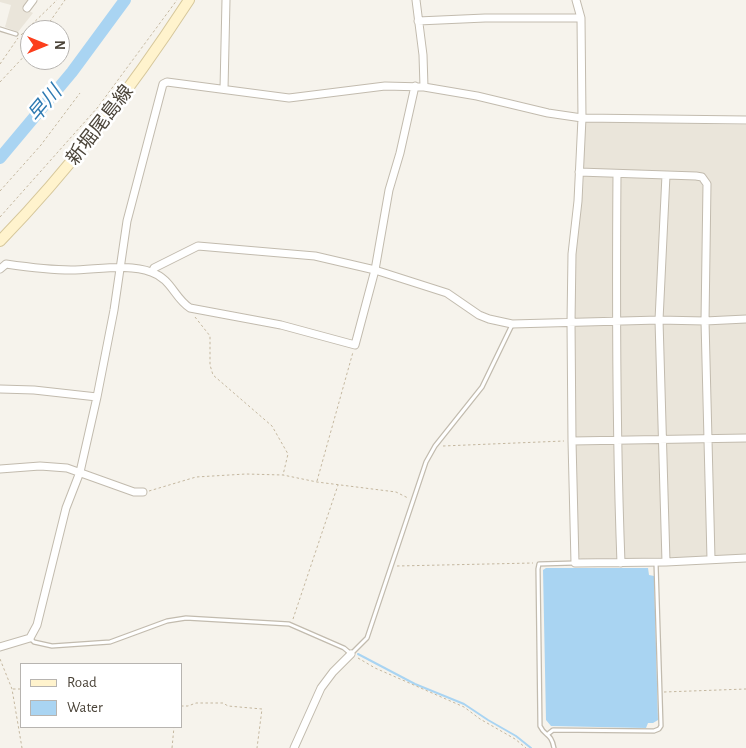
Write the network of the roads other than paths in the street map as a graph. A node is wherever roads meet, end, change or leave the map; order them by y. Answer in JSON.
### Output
{"nodes":[{"id":1,"x":33,"y":0,"type":"edge"},
{"id":2,"x":189,"y":0,"type":"edge"},
{"id":3,"x":226,"y":0,"type":"edge"},
{"id":4,"x":416,"y":0,"type":"edge"},
{"id":5,"x":576,"y":0,"type":"edge"},
{"id":6,"x":27,"y":8,"type":"dead end"},
{"id":7,"x":581,"y":18,"type":"junction"},
{"id":8,"x":418,"y":21,"type":"junction"},
{"id":9,"x":0,"y":29,"type":"edge"},
{"id":10,"x":16,"y":34,"type":"dead end"},
{"id":11,"x":415,"y":86,"type":"junction"},
{"id":12,"x":424,"y":87,"type":"junction"},
{"id":13,"x":224,"y":90,"type":"junction"},
{"id":14,"x":582,"y":118,"type":"junction"},
{"id":15,"x":746,"y":120,"type":"edge"},
{"id":16,"x":579,"y":172,"type":"junction"},
{"id":17,"x":617,"y":174,"type":"junction"},
{"id":18,"x":666,"y":175,"type":"junction"},
{"id":19,"x":0,"y":241,"type":"edge"},
{"id":20,"x":3,"y":264,"type":"edge"},
{"id":21,"x":120,"y":268,"type":"junction"},
{"id":22,"x":0,"y":269,"type":"edge"},
{"id":23,"x":375,"y":270,"type":"junction"},
{"id":24,"x":152,"y":272,"type":"junction"},
{"id":25,"x":746,"y":319,"type":"edge"},
{"id":26,"x":659,"y":320,"type":"junction"},
{"id":27,"x":615,"y":321,"type":"junction"},
{"id":28,"x":705,"y":321,"type":"junction"},
{"id":29,"x":571,"y":322,"type":"junction"},
{"id":30,"x":512,"y":324,"type":"junction"},
{"id":31,"x":0,"y":389,"type":"edge"},
{"id":32,"x":97,"y":397,"type":"junction"},
{"id":33,"x":746,"y":438,"type":"edge"},
{"id":34,"x":709,"y":439,"type":"junction"},
{"id":35,"x":616,"y":440,"type":"junction"},
{"id":36,"x":662,"y":440,"type":"junction"},
{"id":37,"x":572,"y":441,"type":"junction"},
{"id":38,"x":0,"y":469,"type":"edge"},
{"id":39,"x":80,"y":472,"type":"junction"},
{"id":40,"x":143,"y":492,"type":"road end"},
{"id":41,"x":746,"y":558,"type":"edge"},
{"id":42,"x":711,"y":559,"type":"junction"},
{"id":43,"x":656,"y":562,"type":"junction"},
{"id":44,"x":666,"y":562,"type":"junction"},
{"id":45,"x":575,"y":563,"type":"junction"},
{"id":46,"x":621,"y":563,"type":"junction"},
{"id":47,"x":30,"y":638,"type":"junction"},
{"id":48,"x":0,"y":647,"type":"edge"},
{"id":49,"x":351,"y":654,"type":"junction"},
{"id":50,"x":548,"y":734,"type":"junction"},
{"id":51,"x":294,"y":748,"type":"edge"},
{"id":52,"x":554,"y":748,"type":"edge"}],
"edges":[{"from":1,"to":6,"type":"street"},
{"from":2,"to":19,"type":"main road","name":"新堀尾島線"},
{"from":3,"to":13,"type":"street"},
{"from":4,"to":8,"type":"street"},
{"from":5,"to":7,"type":"street"},
{"from":7,"to":8,"type":"street"},
{"from":7,"to":14,"type":"street"},
{"from":8,"to":12,"type":"street"},
{"from":9,"to":10,"type":"lane"},
{"from":11,"to":12,"type":"street"},
{"from":11,"to":13,"type":"street"},
{"from":11,"to":23,"type":"street"},
{"from":12,"to":14,"type":"street"},
{"from":13,"to":21,"type":"street"},
{"from":14,"to":15,"type":"street"},
{"from":14,"to":16,"type":"street"},
{"from":16,"to":17,"type":"street"},
{"from":16,"to":29,"type":"street"},
{"from":17,"to":18,"type":"street"},
{"from":17,"to":27,"type":"street"},
{"from":18,"to":26,"type":"street"},
{"from":18,"to":28,"type":"street"},
{"from":20,"to":21,"type":"street"},
{"from":20,"to":22,"type":"street"},
{"from":21,"to":24,"type":"street"},
{"from":21,"to":32,"type":"street"},
{"from":23,"to":24,"type":"street"},
{"from":23,"to":24,"type":"street"},
{"from":23,"to":30,"type":"street"},
{"from":25,"to":28,"type":"street"},
{"from":26,"to":27,"type":"street"},
{"from":26,"to":28,"type":"street"},
{"from":26,"to":36,"type":"street"},
{"from":27,"to":29,"type":"street"},
{"from":27,"to":35,"type":"street"},
{"from":28,"to":34,"type":"street"},
{"from":29,"to":30,"type":"street"},
{"from":29,"to":37,"type":"street"},
{"from":30,"to":49,"type":"lane"},
{"from":31,"to":32,"type":"street"},
{"from":32,"to":39,"type":"street"},
{"from":33,"to":34,"type":"street"},
{"from":34,"to":36,"type":"street"},
{"from":34,"to":42,"type":"street"},
{"from":35,"to":36,"type":"street"},
{"from":35,"to":37,"type":"street"},
{"from":35,"to":46,"type":"street"},
{"from":36,"to":44,"type":"street"},
{"from":37,"to":45,"type":"street"},
{"from":38,"to":39,"type":"street"},
{"from":39,"to":40,"type":"street"},
{"from":39,"to":47,"type":"street"},
{"from":41,"to":42,"type":"street"},
{"from":42,"to":44,"type":"street"},
{"from":43,"to":44,"type":"street"},
{"from":43,"to":46,"type":"street"},
{"from":43,"to":50,"type":"lane"},
{"from":45,"to":46,"type":"street"},
{"from":45,"to":50,"type":"lane"},
{"from":47,"to":48,"type":"street"},
{"from":47,"to":49,"type":"lane"},
{"from":49,"to":51,"type":"street"},
{"from":50,"to":52,"type":"lane"}]}
